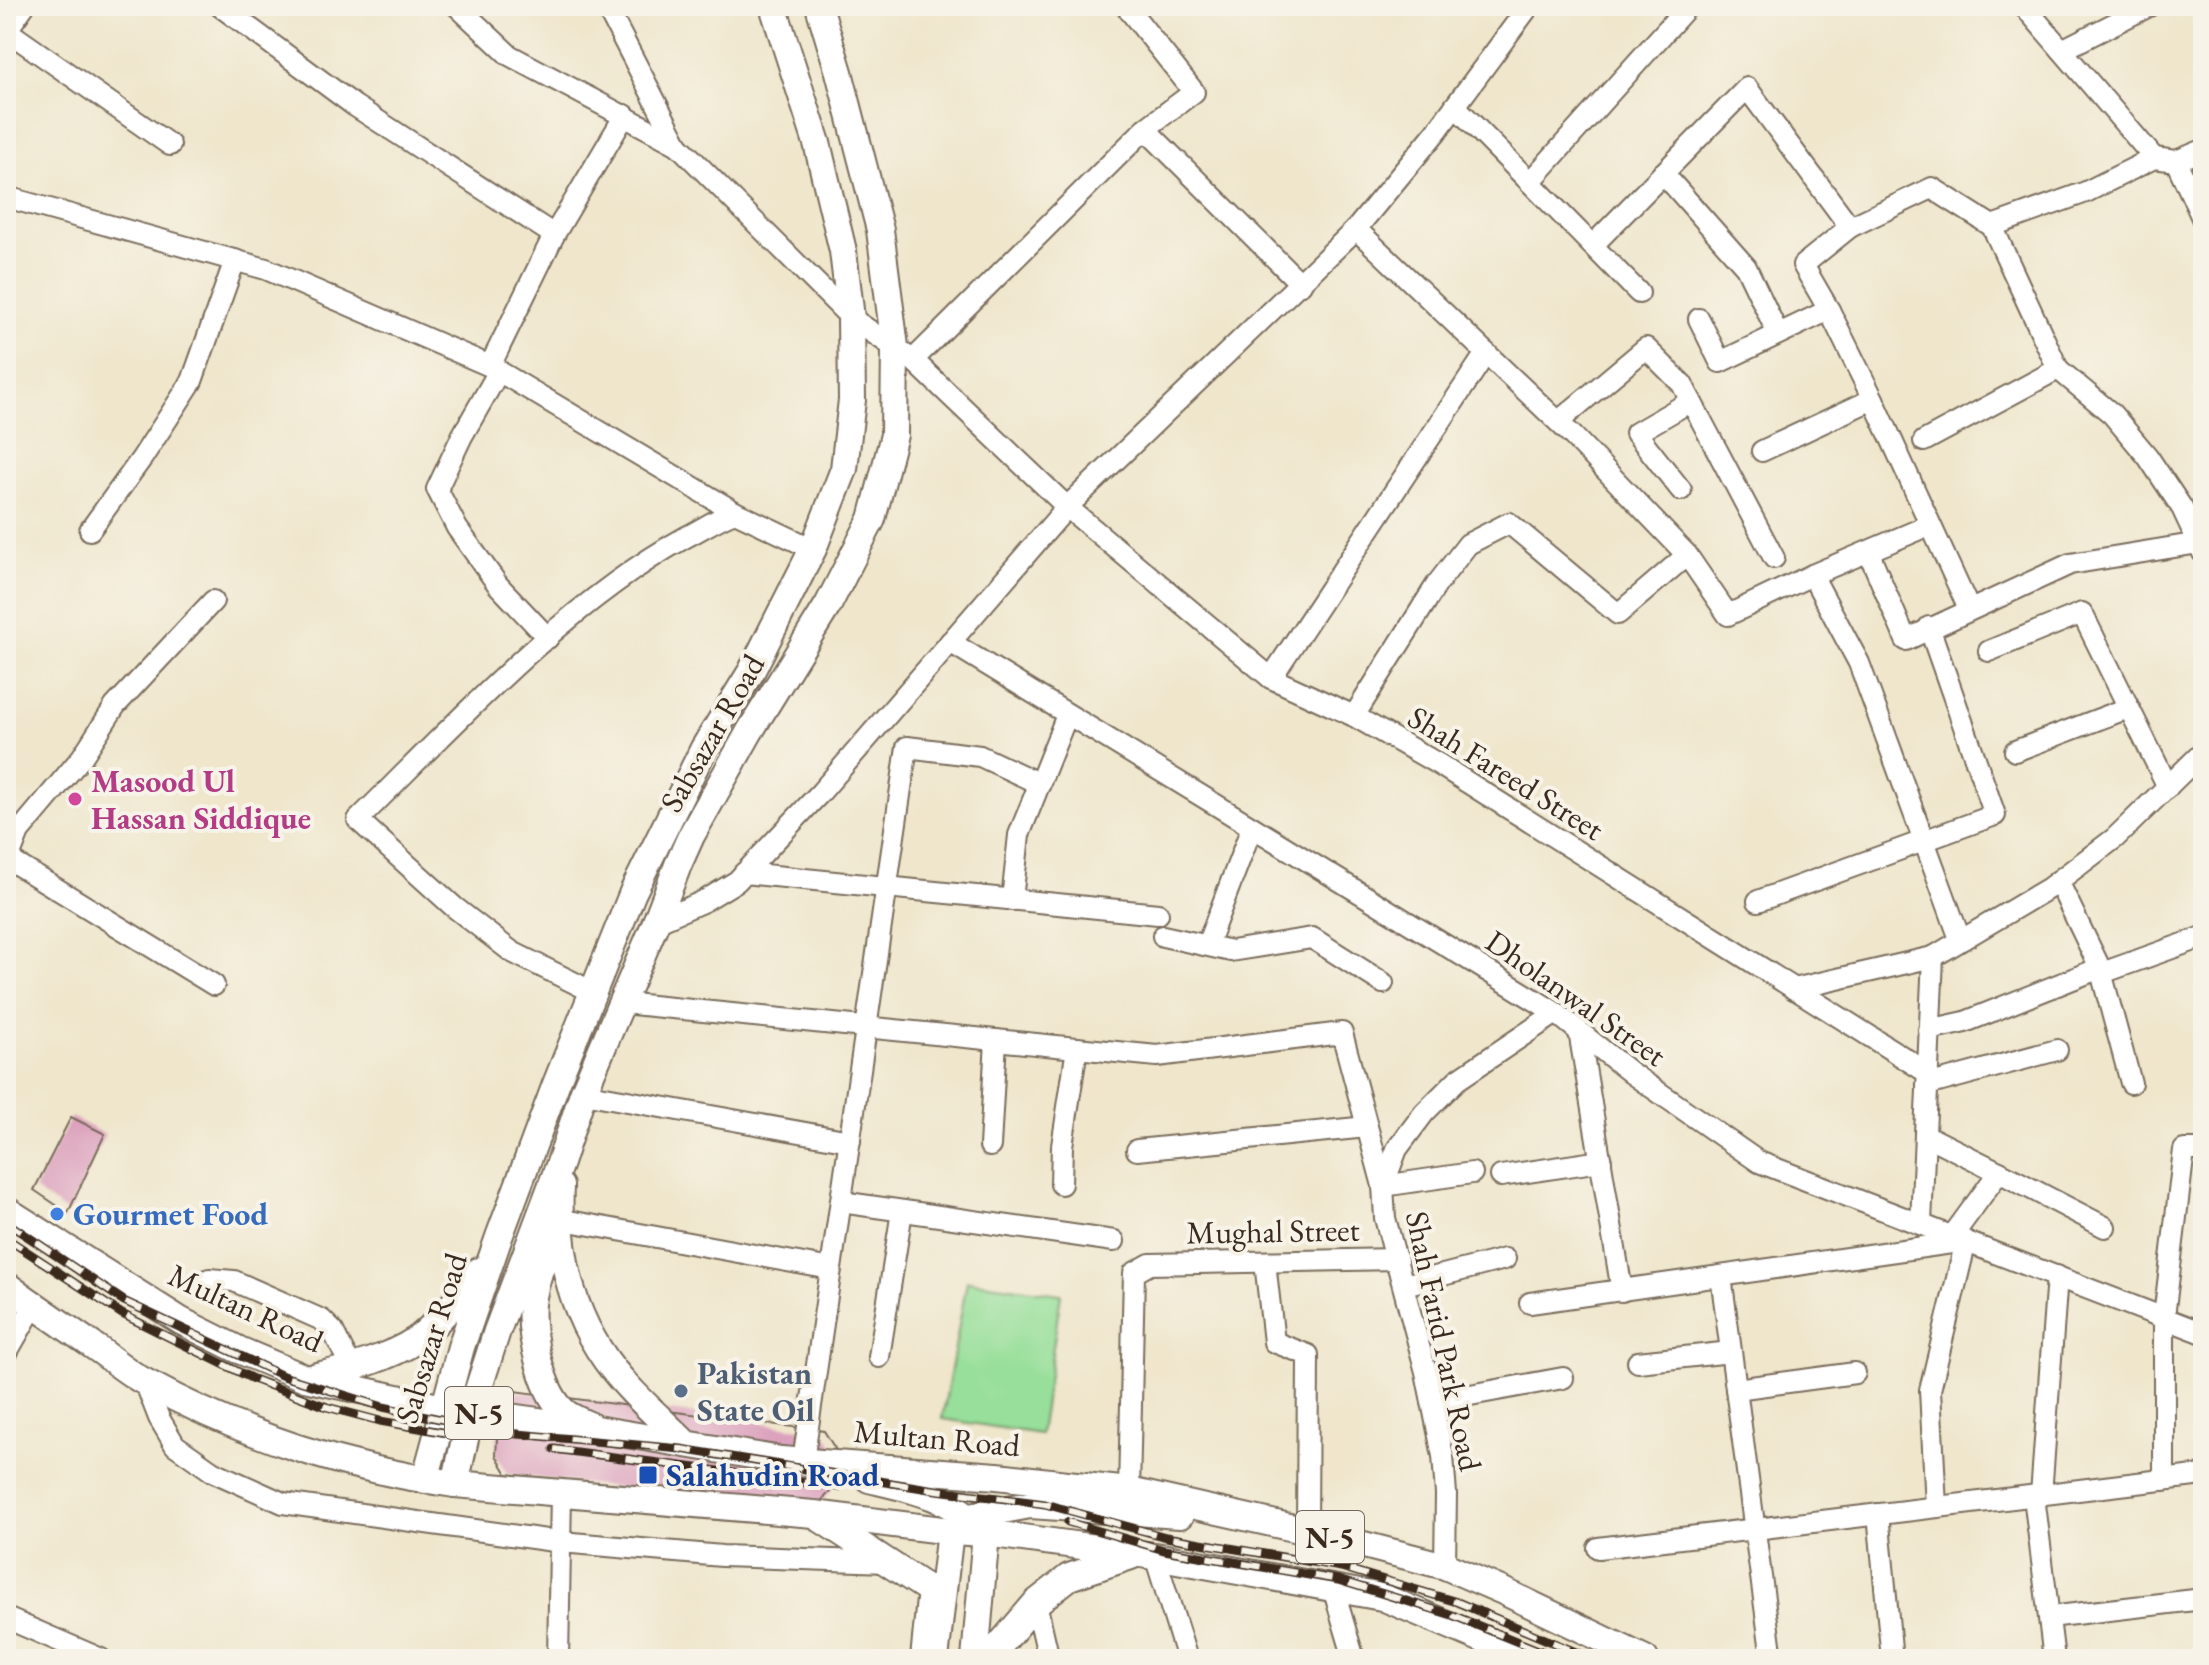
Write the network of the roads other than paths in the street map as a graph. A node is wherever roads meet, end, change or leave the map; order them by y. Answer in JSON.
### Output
{"nodes":[{"id":1,"x":24,"y":6,"type":"edge"},
{"id":2,"x":220,"y":6,"type":"edge"},
{"id":3,"x":457,"y":6,"type":"edge"},
{"id":4,"x":606,"y":6,"type":"edge"},
{"id":5,"x":773,"y":6,"type":"edge"},
{"id":6,"x":819,"y":6,"type":"edge"},
{"id":7,"x":1126,"y":6,"type":"edge"},
{"id":8,"x":1529,"y":6,"type":"edge"},
{"id":9,"x":1688,"y":6,"type":"edge"},
{"id":10,"x":2024,"y":6,"type":"edge"},
{"id":11,"x":2149,"y":6,"type":"edge"},
{"id":12,"x":6,"y":30,"type":"edge"},
{"id":13,"x":2062,"y":50,"type":"junction"},
{"id":14,"x":1455,"y":106,"type":"junction"},
{"id":15,"x":625,"y":115,"type":"junction"},
{"id":16,"x":1145,"y":129,"type":"junction"},
{"id":17,"x":170,"y":145,"type":"dead end"},
{"id":18,"x":678,"y":145,"type":"junction"},
{"id":19,"x":2203,"y":150,"type":"edge"},
{"id":20,"x":2154,"y":158,"type":"junction"},
{"id":21,"x":2176,"y":161,"type":"junction"},
{"id":22,"x":1663,"y":173,"type":"junction"},
{"id":23,"x":1530,"y":182,"type":"junction"},
{"id":24,"x":6,"y":197,"type":"edge"},
{"id":25,"x":2203,"y":220,"type":"edge"},
{"id":26,"x":1992,"y":226,"type":"junction"},
{"id":27,"x":1850,"y":227,"type":"junction"},
{"id":28,"x":1356,"y":229,"type":"junction"},
{"id":29,"x":554,"y":235,"type":"junction"},
{"id":30,"x":1593,"y":245,"type":"junction"},
{"id":31,"x":235,"y":260,"type":"junction"},
{"id":32,"x":1301,"y":284,"type":"junction"},
{"id":33,"x":1639,"y":293,"type":"dead end"},
{"id":34,"x":1829,"y":310,"type":"junction"},
{"id":35,"x":851,"y":318,"type":"junction"},
{"id":36,"x":1699,"y":319,"type":"dead end"},
{"id":37,"x":1778,"y":334,"type":"junction"},
{"id":38,"x":904,"y":353,"type":"junction"},
{"id":39,"x":1486,"y":353,"type":"junction"},
{"id":40,"x":495,"y":368,"type":"junction"},
{"id":41,"x":2058,"y":369,"type":"junction"},
{"id":42,"x":1873,"y":399,"type":"junction"},
{"id":43,"x":1691,"y":401,"type":"junction"},
{"id":44,"x":1559,"y":421,"type":"junction"},
{"id":45,"x":1924,"y":441,"type":"dead end"},
{"id":46,"x":1762,"y":451,"type":"dead end"},
{"id":47,"x":1681,"y":490,"type":"dead end"},
{"id":48,"x":1067,"y":507,"type":"junction"},
{"id":49,"x":735,"y":512,"type":"junction"},
{"id":50,"x":1930,"y":525,"type":"junction"},
{"id":51,"x":90,"y":530,"type":"dead end"},
{"id":52,"x":2201,"y":548,"type":"edge"},
{"id":53,"x":813,"y":549,"type":"junction"},
{"id":54,"x":1869,"y":553,"type":"junction"},
{"id":55,"x":1687,"y":555,"type":"junction"},
{"id":56,"x":1774,"y":558,"type":"dead end"},
{"id":57,"x":1812,"y":575,"type":"junction"},
{"id":58,"x":213,"y":601,"type":"dead end"},
{"id":59,"x":1969,"y":609,"type":"junction"},
{"id":60,"x":1929,"y":627,"type":"junction"},
{"id":61,"x":548,"y":638,"type":"junction"},
{"id":62,"x":950,"y":642,"type":"junction"},
{"id":63,"x":1989,"y":651,"type":"dead end"},
{"id":64,"x":1271,"y":678,"type":"junction"},
{"id":65,"x":2128,"y":708,"type":"junction"},
{"id":66,"x":1067,"y":715,"type":"junction"},
{"id":67,"x":1354,"y":716,"type":"junction"},
{"id":68,"x":2015,"y":751,"type":"dead end"},
{"id":69,"x":2203,"y":752,"type":"edge"},
{"id":70,"x":1040,"y":784,"type":"junction"},
{"id":71,"x":2168,"y":787,"type":"junction"},
{"id":72,"x":1252,"y":827,"type":"junction"},
{"id":73,"x":1924,"y":841,"type":"junction"},
{"id":74,"x":649,"y":860,"type":"junction"},
{"id":75,"x":7,"y":862,"type":"edge"},
{"id":76,"x":678,"y":865,"type":"junction"},
{"id":77,"x":744,"y":873,"type":"junction"},
{"id":78,"x":2058,"y":881,"type":"junction"},
{"id":79,"x":887,"y":888,"type":"junction"},
{"id":80,"x":1012,"y":900,"type":"junction"},
{"id":81,"x":1758,"y":901,"type":"dead end"},
{"id":82,"x":1158,"y":914,"type":"dead end"},
{"id":83,"x":656,"y":922,"type":"junction"},
{"id":84,"x":1163,"y":936,"type":"dead end"},
{"id":85,"x":2203,"y":937,"type":"edge"},
{"id":86,"x":1960,"y":939,"type":"junction"},
{"id":87,"x":1207,"y":945,"type":"junction"},
{"id":88,"x":1933,"y":957,"type":"junction"},
{"id":89,"x":2101,"y":971,"type":"junction"},
{"id":90,"x":1383,"y":983,"type":"dead end"},
{"id":91,"x":214,"y":985,"type":"dead end"},
{"id":92,"x":1794,"y":989,"type":"junction"},
{"id":93,"x":593,"y":992,"type":"junction"},
{"id":94,"x":622,"y":1003,"type":"junction"},
{"id":95,"x":1556,"y":1013,"type":"junction"},
{"id":96,"x":866,"y":1027,"type":"junction"},
{"id":97,"x":1929,"y":1030,"type":"junction"},
{"id":98,"x":1579,"y":1031,"type":"junction"},
{"id":99,"x":996,"y":1040,"type":"junction"},
{"id":100,"x":1077,"y":1048,"type":"junction"},
{"id":101,"x":2057,"y":1050,"type":"dead end"},
{"id":102,"x":1927,"y":1079,"type":"junction"},
{"id":103,"x":2131,"y":1083,"type":"dead end"},
{"id":104,"x":583,"y":1093,"type":"junction"},
{"id":105,"x":1367,"y":1127,"type":"junction"},
{"id":106,"x":1925,"y":1135,"type":"junction"},
{"id":107,"x":850,"y":1141,"type":"junction"},
{"id":108,"x":990,"y":1146,"type":"dead end"},
{"id":109,"x":1137,"y":1150,"type":"dead end"},
{"id":110,"x":2203,"y":1150,"type":"edge"},
{"id":111,"x":1601,"y":1161,"type":"junction"},
{"id":112,"x":560,"y":1163,"type":"junction"},
{"id":113,"x":1999,"y":1172,"type":"junction"},
{"id":114,"x":1472,"y":1173,"type":"dead end"},
{"id":115,"x":1501,"y":1176,"type":"dead end"},
{"id":116,"x":1061,"y":1184,"type":"dead end"},
{"id":117,"x":1383,"y":1186,"type":"junction"},
{"id":118,"x":841,"y":1202,"type":"junction"},
{"id":119,"x":6,"y":1210,"type":"edge"},
{"id":120,"x":902,"y":1211,"type":"junction"},
{"id":121,"x":558,"y":1219,"type":"junction"},
{"id":122,"x":1921,"y":1223,"type":"junction"},
{"id":123,"x":2105,"y":1227,"type":"dead end"},
{"id":124,"x":499,"y":1237,"type":"junction"},
{"id":125,"x":1960,"y":1238,"type":"junction"},
{"id":126,"x":1114,"y":1241,"type":"dead end"},
{"id":127,"x":1397,"y":1259,"type":"junction"},
{"id":128,"x":1505,"y":1259,"type":"dead end"},
{"id":129,"x":1265,"y":1262,"type":"junction"},
{"id":130,"x":831,"y":1269,"type":"junction"},
{"id":131,"x":1721,"y":1276,"type":"junction"},
{"id":132,"x":2057,"y":1276,"type":"junction"},
{"id":133,"x":209,"y":1279,"type":"dead end"},
{"id":134,"x":6,"y":1285,"type":"edge"},
{"id":135,"x":1404,"y":1285,"type":"junction"},
{"id":136,"x":1622,"y":1291,"type":"junction"},
{"id":137,"x":1530,"y":1303,"type":"dead end"},
{"id":138,"x":34,"y":1305,"type":"junction"},
{"id":139,"x":2164,"y":1317,"type":"junction"},
{"id":140,"x":2203,"y":1333,"type":"edge"},
{"id":141,"x":9,"y":1343,"type":"edge"},
{"id":142,"x":1731,"y":1352,"type":"junction"},
{"id":143,"x":879,"y":1357,"type":"dead end"},
{"id":144,"x":1638,"y":1362,"type":"dead end"},
{"id":145,"x":352,"y":1369,"type":"junction"},
{"id":146,"x":1855,"y":1373,"type":"dead end"},
{"id":147,"x":305,"y":1378,"type":"junction"},
{"id":148,"x":1563,"y":1378,"type":"dead end"},
{"id":149,"x":145,"y":1382,"type":"junction"},
{"id":150,"x":1736,"y":1389,"type":"junction"},
{"id":151,"x":1432,"y":1402,"type":"junction"},
{"id":152,"x":443,"y":1408,"type":"junction"},
{"id":153,"x":471,"y":1412,"type":"junction"},
{"id":154,"x":596,"y":1429,"type":"junction"},
{"id":155,"x":686,"y":1444,"type":"junction"},
{"id":156,"x":792,"y":1461,"type":"junction"},
{"id":157,"x":2203,"y":1475,"type":"edge"},
{"id":158,"x":425,"y":1480,"type":"junction"},
{"id":159,"x":2164,"y":1480,"type":"junction"},
{"id":160,"x":455,"y":1484,"type":"junction"},
{"id":161,"x":1129,"y":1491,"type":"junction"},
{"id":162,"x":561,"y":1493,"type":"junction"},
{"id":163,"x":2037,"y":1495,"type":"junction"},
{"id":164,"x":1936,"y":1507,"type":"junction"},
{"id":165,"x":814,"y":1514,"type":"junction"},
{"id":166,"x":1878,"y":1514,"type":"junction"},
{"id":167,"x":1243,"y":1519,"type":"junction"},
{"id":168,"x":969,"y":1527,"type":"junction"},
{"id":169,"x":1755,"y":1529,"type":"junction"},
{"id":170,"x":1307,"y":1532,"type":"junction"},
{"id":171,"x":561,"y":1542,"type":"junction"},
{"id":172,"x":1598,"y":1548,"type":"dead end"},
{"id":173,"x":1147,"y":1555,"type":"junction"},
{"id":174,"x":889,"y":1563,"type":"junction"},
{"id":175,"x":1445,"y":1566,"type":"junction"},
{"id":176,"x":1333,"y":1588,"type":"junction"},
{"id":177,"x":935,"y":1594,"type":"junction"},
{"id":178,"x":2203,"y":1599,"type":"edge"},
{"id":179,"x":1036,"y":1603,"type":"junction"},
{"id":180,"x":2049,"y":1617,"type":"junction"},
{"id":181,"x":6,"y":1618,"type":"edge"},
{"id":182,"x":1515,"y":1656,"type":"edge"},
{"id":183,"x":101,"y":1659,"type":"edge"},
{"id":184,"x":558,"y":1659,"type":"edge"},
{"id":185,"x":921,"y":1659,"type":"edge"},
{"id":186,"x":935,"y":1659,"type":"edge"},
{"id":187,"x":975,"y":1659,"type":"edge"},
{"id":188,"x":988,"y":1659,"type":"edge"},
{"id":189,"x":1049,"y":1659,"type":"edge"},
{"id":190,"x":1187,"y":1659,"type":"edge"},
{"id":191,"x":1354,"y":1659,"type":"edge"},
{"id":192,"x":1645,"y":1659,"type":"edge"},
{"id":193,"x":1772,"y":1659,"type":"edge"},
{"id":194,"x":1892,"y":1659,"type":"edge"},
{"id":195,"x":2054,"y":1659,"type":"edge"}],
"edges":[{"from":1,"to":12,"type":"street"},
{"from":2,"to":29,"type":"street"},
{"from":3,"to":15,"type":"street"},
{"from":4,"to":18,"type":"street"},
{"from":5,"to":35,"type":"main road","name":"Sabsazar Road"},
{"from":6,"to":38,"type":"main road","name":"Sabsazar Road"},
{"from":7,"to":16,"type":"street"},
{"from":8,"to":14,"type":"street"},
{"from":9,"to":23,"type":"street"},
{"from":10,"to":13,"type":"street"},
{"from":11,"to":13,"type":"street"},
{"from":12,"to":17,"type":"street"},
{"from":13,"to":20,"type":"street"},
{"from":14,"to":23,"type":"street"},
{"from":14,"to":28,"type":"street"},
{"from":15,"to":18,"type":"street"},
{"from":15,"to":29,"type":"street"},
{"from":16,"to":32,"type":"street"},
{"from":16,"to":38,"type":"street"},
{"from":18,"to":35,"type":"street","name":"Shah Fareed Street"},
{"from":19,"to":21,"type":"street"},
{"from":20,"to":21,"type":"street"},
{"from":20,"to":26,"type":"street"},
{"from":21,"to":25,"type":"street"},
{"from":22,"to":27,"type":"street"},
{"from":22,"to":30,"type":"street"},
{"from":22,"to":37,"type":"street"},
{"from":23,"to":30,"type":"street"},
{"from":24,"to":31,"type":"street"},
{"from":26,"to":27,"type":"street"},
{"from":26,"to":41,"type":"street"},
{"from":27,"to":34,"type":"street"},
{"from":28,"to":32,"type":"street"},
{"from":28,"to":39,"type":"street"},
{"from":29,"to":40,"type":"street"},
{"from":30,"to":33,"type":"street"},
{"from":31,"to":40,"type":"street"},
{"from":31,"to":51,"type":"street"},
{"from":32,"to":48,"type":"street"},
{"from":34,"to":37,"type":"street"},
{"from":34,"to":42,"type":"street"},
{"from":35,"to":38,"type":"street","name":"Shah Fareed Street"},
{"from":35,"to":53,"type":"main road","name":"Sabsazar Road"},
{"from":36,"to":37,"type":"street"},
{"from":38,"to":48,"type":"street","name":"Shah Fareed Street"},
{"from":38,"to":76,"type":"main road","name":"Sabsazar Road"},
{"from":39,"to":44,"type":"street"},
{"from":39,"to":64,"type":"street"},
{"from":40,"to":49,"type":"street"},
{"from":40,"to":61,"type":"street"},
{"from":41,"to":45,"type":"street"},
{"from":41,"to":52,"type":"street"},
{"from":42,"to":46,"type":"street"},
{"from":42,"to":50,"type":"street"},
{"from":43,"to":44,"type":"street"},
{"from":43,"to":47,"type":"street"},
{"from":43,"to":56,"type":"street"},
{"from":44,"to":55,"type":"street"},
{"from":48,"to":62,"type":"street"},
{"from":48,"to":64,"type":"street","name":"Shah Fareed Street"},
{"from":49,"to":53,"type":"street"},
{"from":49,"to":61,"type":"street"},
{"from":50,"to":54,"type":"street"},
{"from":50,"to":59,"type":"street"},
{"from":52,"to":59,"type":"street"},
{"from":53,"to":74,"type":"main road","name":"Sabsazar Road"},
{"from":54,"to":57,"type":"street"},
{"from":54,"to":60,"type":"street"},
{"from":55,"to":57,"type":"street"},
{"from":55,"to":67,"type":"street"},
{"from":57,"to":73,"type":"street"},
{"from":58,"to":75,"type":"street"},
{"from":59,"to":60,"type":"street"},
{"from":60,"to":73,"type":"street"},
{"from":61,"to":93,"type":"street"},
{"from":62,"to":66,"type":"street","name":"Dholanwal Street"},
{"from":62,"to":77,"type":"street"},
{"from":63,"to":65,"type":"street"},
{"from":64,"to":67,"type":"street","name":"Shah Fareed Street"},
{"from":65,"to":68,"type":"street"},
{"from":65,"to":71,"type":"street"},
{"from":66,"to":70,"type":"street"},
{"from":66,"to":72,"type":"street","name":"Dholanwal Street"},
{"from":67,"to":92,"type":"street","name":"Shah Fareed Street"},
{"from":69,"to":71,"type":"street"},
{"from":70,"to":79,"type":"street"},
{"from":70,"to":80,"type":"street"},
{"from":71,"to":78,"type":"street"},
{"from":72,"to":87,"type":"street"},
{"from":72,"to":95,"type":"street","name":"Dholanwal Street"},
{"from":73,"to":81,"type":"street"},
{"from":73,"to":86,"type":"street"},
{"from":74,"to":76,"type":"main road"},
{"from":74,"to":93,"type":"main road","name":"Sabsazar Road"},
{"from":75,"to":91,"type":"street"},
{"from":76,"to":83,"type":"main road","name":"Sabsazar Road"},
{"from":77,"to":79,"type":"street"},
{"from":77,"to":83,"type":"street"},
{"from":78,"to":86,"type":"street"},
{"from":78,"to":89,"type":"street"},
{"from":79,"to":80,"type":"street"},
{"from":79,"to":96,"type":"street"},
{"from":80,"to":82,"type":"street"},
{"from":83,"to":94,"type":"main road","name":"Sabsazar Road"},
{"from":84,"to":87,"type":"street"},
{"from":85,"to":89,"type":"street"},
{"from":86,"to":88,"type":"street"},
{"from":87,"to":90,"type":"street"},
{"from":88,"to":92,"type":"street"},
{"from":88,"to":97,"type":"street"},
{"from":89,"to":97,"type":"street"},
{"from":89,"to":103,"type":"street"},
{"from":92,"to":102,"type":"street","name":"Shah Fareed Street"},
{"from":93,"to":124,"type":"main road","name":"Sabsazar Road"},
{"from":94,"to":96,"type":"street"},
{"from":94,"to":104,"type":"main road","name":"Sabsazar Road"},
{"from":95,"to":98,"type":"street","name":"Dholanwal Street"},
{"from":95,"to":117,"type":"street","name":"Shah Farid Park Road"},
{"from":96,"to":99,"type":"street"},
{"from":96,"to":107,"type":"street"},
{"from":97,"to":102,"type":"street"},
{"from":98,"to":111,"type":"street"},
{"from":98,"to":122,"type":"street","name":"Dholanwal Street"},
{"from":99,"to":100,"type":"street"},
{"from":99,"to":108,"type":"street"},
{"from":100,"to":105,"type":"street"},
{"from":100,"to":116,"type":"street"},
{"from":101,"to":102,"type":"street"},
{"from":102,"to":106,"type":"street"},
{"from":104,"to":107,"type":"street"},
{"from":104,"to":112,"type":"main road","name":"Sabsazar Road"},
{"from":105,"to":109,"type":"street"},
{"from":105,"to":117,"type":"street"},
{"from":106,"to":113,"type":"street"},
{"from":106,"to":122,"type":"street"},
{"from":107,"to":118,"type":"street"},
{"from":110,"to":139,"type":"street"},
{"from":111,"to":115,"type":"street"},
{"from":111,"to":136,"type":"street"},
{"from":112,"to":121,"type":"main road"},
{"from":112,"to":153,"type":"main road","name":"Sabsazar Road"},
{"from":113,"to":123,"type":"street"},
{"from":113,"to":125,"type":"street"},
{"from":114,"to":117,"type":"street"},
{"from":117,"to":127,"type":"street","name":"Shah Farid Park Road"},
{"from":118,"to":120,"type":"street"},
{"from":118,"to":130,"type":"street"},
{"from":119,"to":147,"type":"main road","name":"Multan Road","number":"N-5"},
{"from":120,"to":126,"type":"street"},
{"from":120,"to":143,"type":"street"},
{"from":121,"to":130,"type":"street"},
{"from":121,"to":154,"type":"main road"},
{"from":121,"to":155,"type":"main road"},
{"from":122,"to":125,"type":"street","name":"Dholanwal Street"},
{"from":124,"to":145,"type":"main road"},
{"from":124,"to":152,"type":"main road","name":"Sabsazar Road"},
{"from":125,"to":131,"type":"street"},
{"from":125,"to":132,"type":"street","name":"Dholanwal Street"},
{"from":125,"to":164,"type":"street"},
{"from":127,"to":129,"type":"street","name":"Mughal Street"},
{"from":127,"to":135,"type":"street","name":"Shah Farid Park Road"},
{"from":128,"to":135,"type":"street"},
{"from":129,"to":161,"type":"street","name":"Mughal Street"},
{"from":129,"to":170,"type":"street"},
{"from":130,"to":156,"type":"street"},
{"from":131,"to":136,"type":"street"},
{"from":131,"to":142,"type":"street"},
{"from":132,"to":139,"type":"street","name":"Dholanwal Street"},
{"from":132,"to":163,"type":"street"},
{"from":133,"to":145,"type":"street"},
{"from":134,"to":138,"type":"main road","number":"N-5"},
{"from":135,"to":151,"type":"street","name":"Shah Farid Park Road"},
{"from":136,"to":137,"type":"street"},
{"from":138,"to":141,"type":"street"},
{"from":138,"to":149,"type":"main road","number":"N-5"},
{"from":139,"to":140,"type":"street","name":"Dholanwal Street"},
{"from":139,"to":159,"type":"street"},
{"from":142,"to":144,"type":"street"},
{"from":142,"to":150,"type":"street"},
{"from":145,"to":147,"type":"main road"},
{"from":146,"to":150,"type":"street"},
{"from":147,"to":152,"type":"main road","name":"Multan Road","number":"N-5"},
{"from":148,"to":151,"type":"street"},
{"from":149,"to":158,"type":"main road","number":"N-5"},
{"from":149,"to":171,"type":"street"},
{"from":150,"to":169,"type":"street"},
{"from":151,"to":175,"type":"street","name":"Shah Farid Park Road"},
{"from":152,"to":153,"type":"main road","name":"Multan Road","number":"N-5"},
{"from":152,"to":158,"type":"main road","name":"Sabsazar Road"},
{"from":153,"to":154,"type":"main road","name":"Multan Road","number":"N-5"},
{"from":153,"to":160,"type":"main road","name":"Sabsazar Road"},
{"from":154,"to":155,"type":"main road","name":"Multan Road","number":"N-5"},
{"from":155,"to":156,"type":"main road","name":"Multan Road","number":"N-5"},
{"from":156,"to":161,"type":"main road","name":"Multan Road","number":"N-5"},
{"from":156,"to":168,"type":"main road"},
{"from":157,"to":159,"type":"street"},
{"from":158,"to":160,"type":"main road","number":"N-5"},
{"from":159,"to":163,"type":"street"},
{"from":160,"to":162,"type":"main road","number":"N-5"},
{"from":161,"to":167,"type":"main road","name":"Multan Road","number":"N-5"},
{"from":162,"to":165,"type":"main road","number":"N-5"},
{"from":162,"to":171,"type":"street"},
{"from":163,"to":164,"type":"street"},
{"from":163,"to":180,"type":"street"},
{"from":164,"to":166,"type":"street"},
{"from":165,"to":168,"type":"main road","number":"N-5"},
{"from":165,"to":174,"type":"main road"},
{"from":166,"to":169,"type":"street"},
{"from":166,"to":194,"type":"street"},
{"from":167,"to":168,"type":"main road"},
{"from":167,"to":170,"type":"main road","name":"Multan Road","number":"N-5"},
{"from":168,"to":173,"type":"main road","number":"N-5"},
{"from":168,"to":177,"type":"main road"},
{"from":168,"to":187,"type":"main road"},
{"from":169,"to":172,"type":"street"},
{"from":169,"to":193,"type":"street"},
{"from":170,"to":175,"type":"main road","name":"Multan Road","number":"N-5"},
{"from":171,"to":174,"type":"street"},
{"from":171,"to":184,"type":"street"},
{"from":173,"to":176,"type":"main road","number":"N-5"},
{"from":173,"to":179,"type":"main road"},
{"from":173,"to":190,"type":"street"},
{"from":174,"to":177,"type":"main road"},
{"from":175,"to":192,"type":"main road","name":"Multan Road","number":"N-5"},
{"from":176,"to":182,"type":"main road","number":"N-5"},
{"from":176,"to":191,"type":"street"},
{"from":177,"to":185,"type":"street"},
{"from":177,"to":186,"type":"main road"},
{"from":178,"to":180,"type":"street"},
{"from":179,"to":188,"type":"main road"},
{"from":179,"to":189,"type":"street"},
{"from":180,"to":195,"type":"street"},
{"from":181,"to":183,"type":"street"}]}
